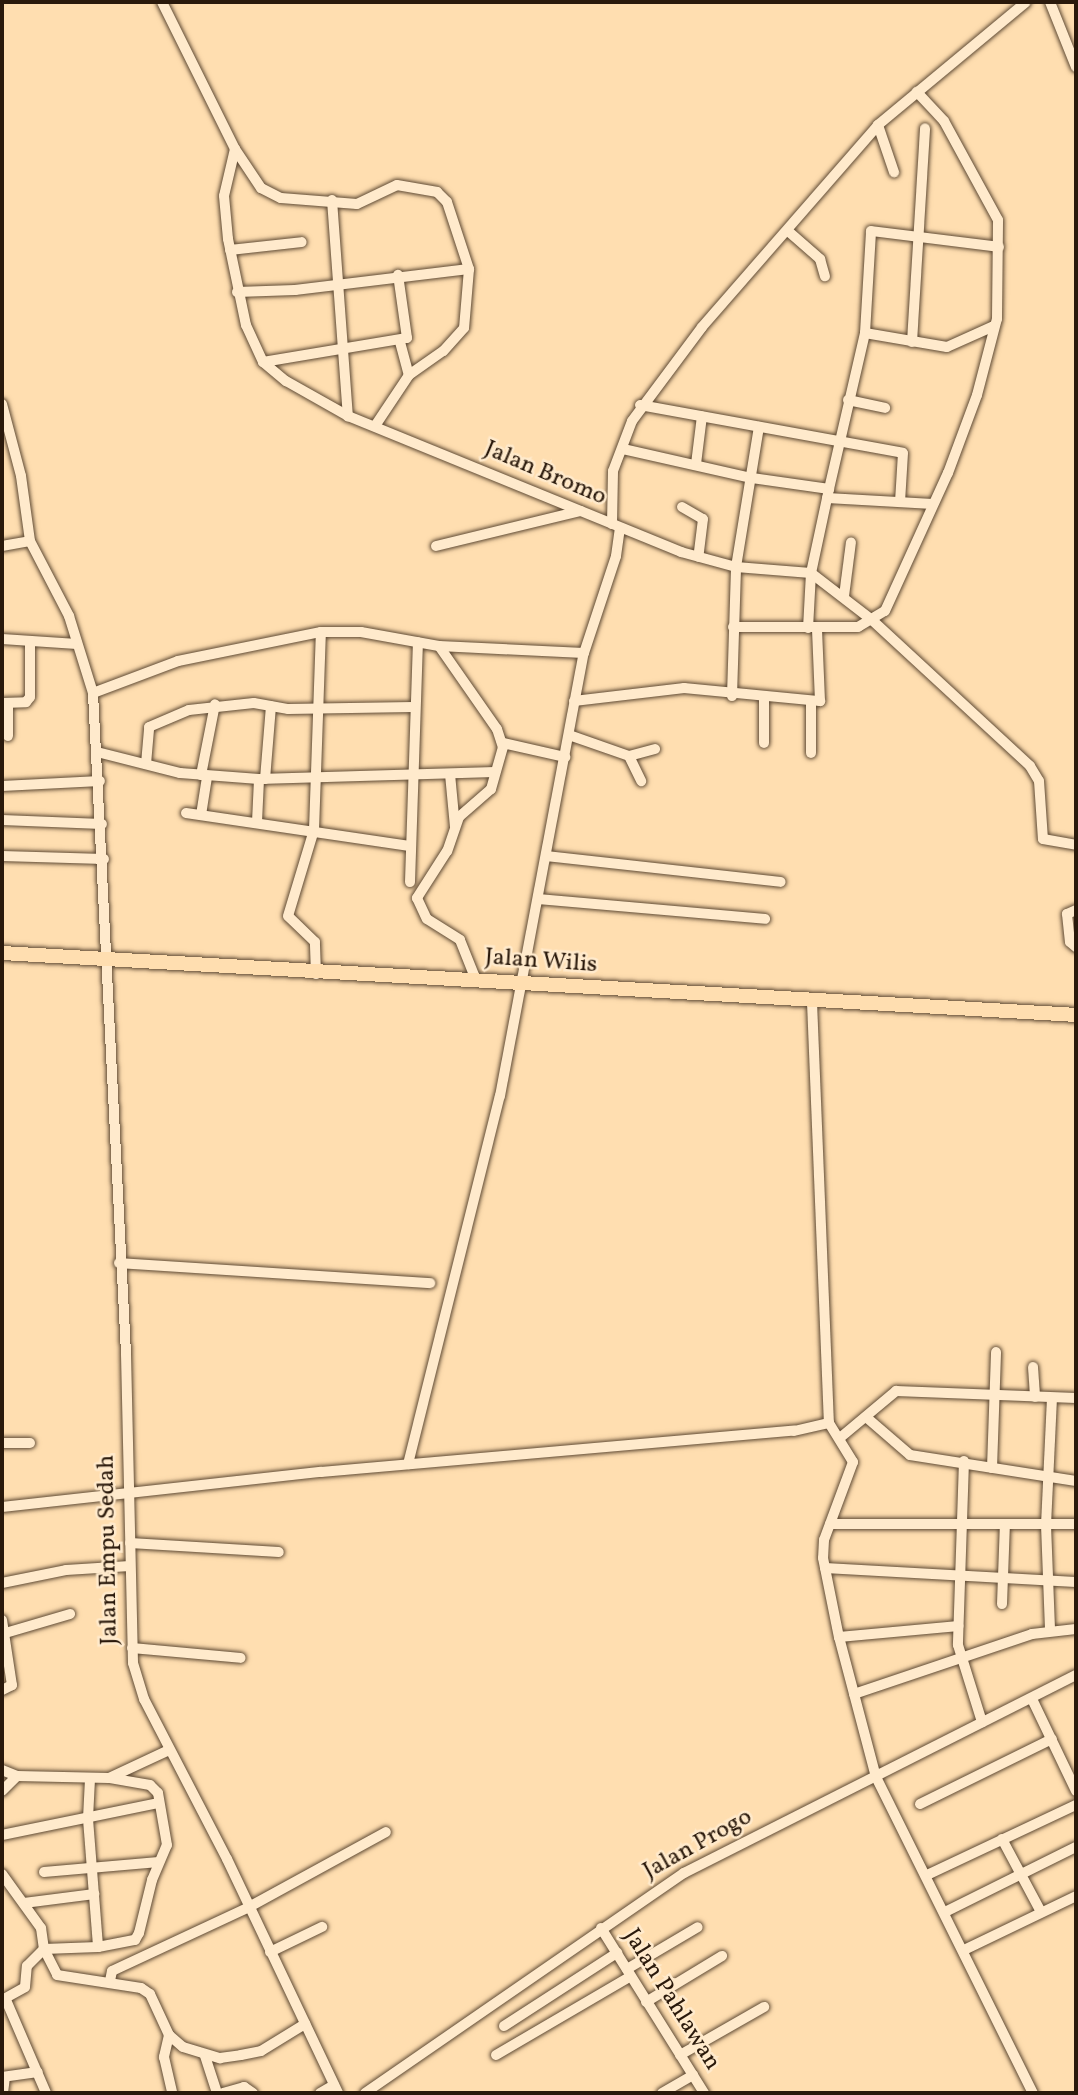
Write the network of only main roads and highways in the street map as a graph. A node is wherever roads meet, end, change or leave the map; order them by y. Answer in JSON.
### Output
{"nodes":[{"id":1,"x":2,"y":953,"type":"edge"},
{"id":2,"x":1076,"y":1015,"type":"edge"}],
"edges":[{"from":1,"to":2,"type":"main road","name":"Jalan Wilis"}]}
